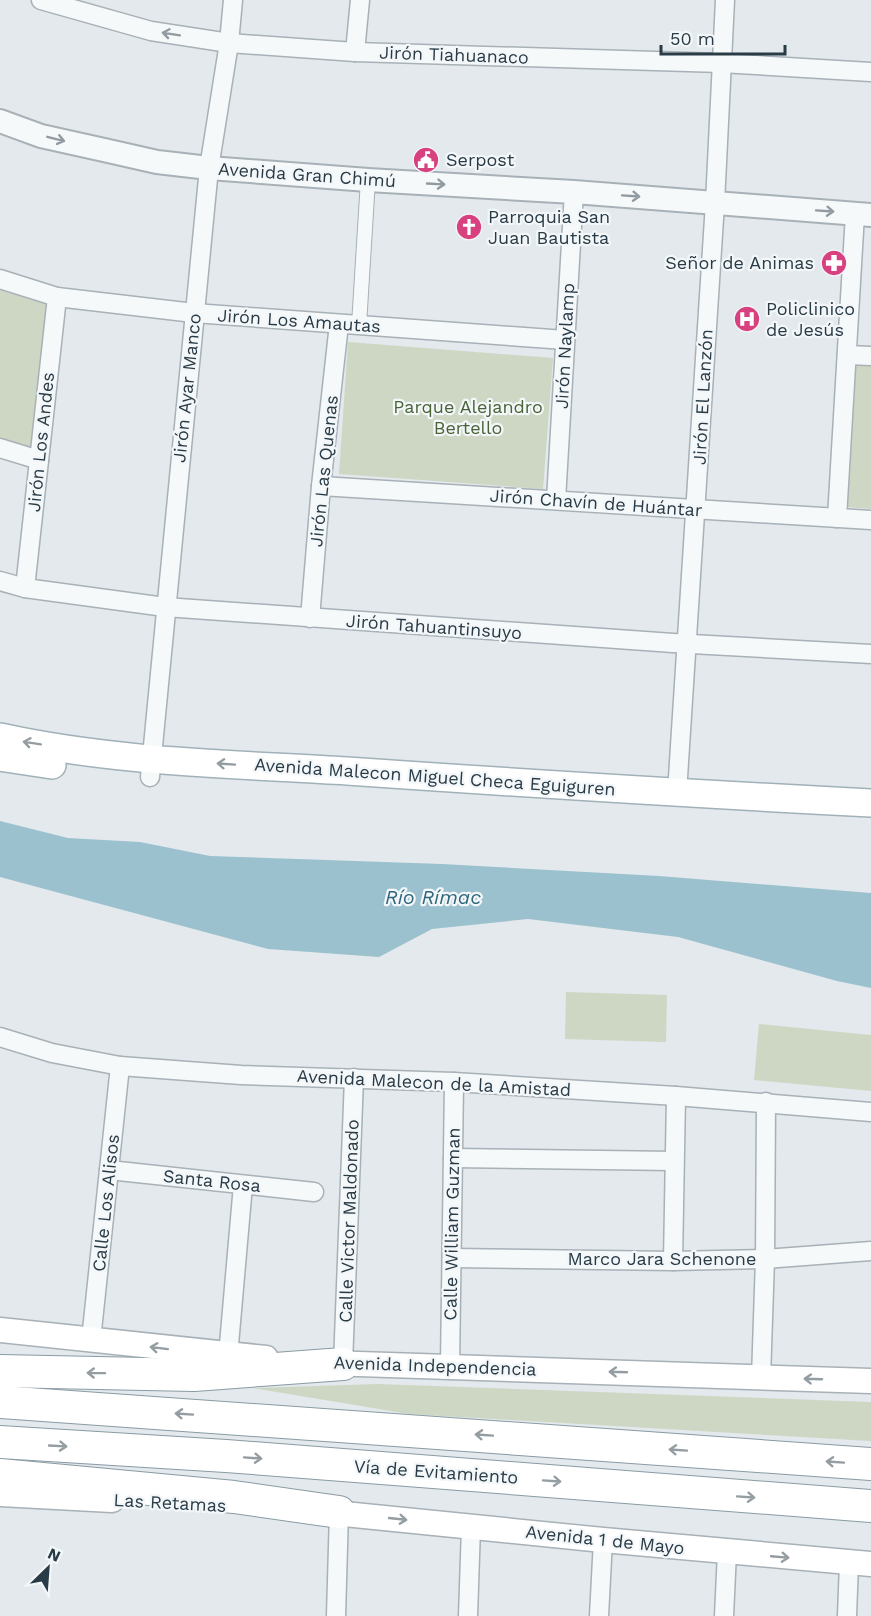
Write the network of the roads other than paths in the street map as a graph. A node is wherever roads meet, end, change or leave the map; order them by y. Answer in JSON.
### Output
{"nodes":[{"id":1,"x":41,"y":0,"type":"edge"},
{"id":2,"x":71,"y":0,"type":"edge"},
{"id":3,"x":233,"y":0,"type":"edge"},
{"id":4,"x":360,"y":0,"type":"edge"},
{"id":5,"x":725,"y":0,"type":"edge"},
{"id":6,"x":90,"y":14,"type":"junction"},
{"id":7,"x":229,"y":43,"type":"junction"},
{"id":8,"x":355,"y":52,"type":"junction"},
{"id":9,"x":721,"y":63,"type":"junction"},
{"id":10,"x":871,"y":72,"type":"edge"},
{"id":11,"x":0,"y":122,"type":"edge"},
{"id":12,"x":209,"y":168,"type":"junction"},
{"id":13,"x":368,"y":180,"type":"junction"},
{"id":14,"x":574,"y":192,"type":"junction"},
{"id":15,"x":714,"y":203,"type":"junction"},
{"id":16,"x":863,"y":214,"type":"edge"},
{"id":17,"x":0,"y":279,"type":"edge"},
{"id":18,"x":57,"y":297,"type":"junction"},
{"id":19,"x":194,"y":313,"type":"junction"},
{"id":20,"x":339,"y":324,"type":"junction"},
{"id":21,"x":359,"y":325,"type":"junction"},
{"id":22,"x":565,"y":340,"type":"junction"},
{"id":23,"x":847,"y":355,"type":"junction"},
{"id":24,"x":871,"y":356,"type":"edge"},
{"id":25,"x":0,"y":447,"type":"edge"},
{"id":26,"x":39,"y":460,"type":"junction"},
{"id":27,"x":321,"y":486,"type":"junction"},
{"id":28,"x":556,"y":500,"type":"junction"},
{"id":29,"x":696,"y":509,"type":"junction"},
{"id":30,"x":837,"y":518,"type":"junction"},
{"id":31,"x":871,"y":520,"type":"edge"},
{"id":32,"x":0,"y":581,"type":"edge"},
{"id":33,"x":25,"y":588,"type":"junction"},
{"id":34,"x":165,"y":607,"type":"junction"},
{"id":35,"x":310,"y":618,"type":"junction"},
{"id":36,"x":686,"y":644,"type":"junction"},
{"id":37,"x":871,"y":654,"type":"edge"},
{"id":38,"x":0,"y":737,"type":"edge"},
{"id":39,"x":0,"y":757,"type":"edge"},
{"id":40,"x":151,"y":768,"type":"junction"},
{"id":41,"x":677,"y":793,"type":"junction"},
{"id":42,"x":871,"y":803,"type":"edge"},
{"id":43,"x":871,"y":820,"type":"edge"},
{"id":44,"x":0,"y":1037,"type":"edge"},
{"id":45,"x":120,"y":1066,"type":"junction"},
{"id":46,"x":354,"y":1078,"type":"junction"},
{"id":47,"x":454,"y":1082,"type":"junction"},
{"id":48,"x":676,"y":1096,"type":"junction"},
{"id":49,"x":766,"y":1102,"type":"junction"},
{"id":50,"x":871,"y":1112,"type":"edge"},
{"id":51,"x":453,"y":1158,"type":"junction"},
{"id":52,"x":674,"y":1161,"type":"junction"},
{"id":53,"x":109,"y":1170,"type":"junction"},
{"id":54,"x":243,"y":1185,"type":"junction"},
{"id":55,"x":314,"y":1192,"type":"dead end"},
{"id":56,"x":871,"y":1251,"type":"edge"},
{"id":57,"x":452,"y":1258,"type":"junction"},
{"id":58,"x":765,"y":1259,"type":"junction"},
{"id":59,"x":674,"y":1261,"type":"junction"},
{"id":60,"x":0,"y":1330,"type":"edge"},
{"id":61,"x":91,"y":1340,"type":"junction"},
{"id":62,"x":228,"y":1356,"type":"junction"},
{"id":63,"x":343,"y":1364,"type":"junction"},
{"id":64,"x":450,"y":1366,"type":"junction"},
{"id":65,"x":0,"y":1371,"type":"edge"},
{"id":66,"x":761,"y":1378,"type":"junction"},
{"id":67,"x":871,"y":1381,"type":"edge"},
{"id":68,"x":0,"y":1401,"type":"edge"},
{"id":69,"x":0,"y":1442,"type":"edge"},
{"id":70,"x":871,"y":1464,"type":"edge"},
{"id":71,"x":0,"y":1475,"type":"edge"},
{"id":72,"x":0,"y":1494,"type":"edge"},
{"id":73,"x":871,"y":1506,"type":"edge"},
{"id":74,"x":339,"y":1512,"type":"junction"},
{"id":75,"x":471,"y":1527,"type":"junction"},
{"id":76,"x":603,"y":1540,"type":"junction"},
{"id":77,"x":728,"y":1552,"type":"junction"},
{"id":78,"x":860,"y":1564,"type":"edge"},
{"id":79,"x":336,"y":1616,"type":"edge"},
{"id":80,"x":468,"y":1616,"type":"edge"},
{"id":81,"x":599,"y":1616,"type":"edge"},
{"id":82,"x":724,"y":1616,"type":"edge"},
{"id":83,"x":847,"y":1616,"type":"edge"}],
"edges":[{"from":1,"to":6,"type":"street","name":"Jirón Tiahuanaco"},
{"from":2,"to":6,"type":"street"},
{"from":3,"to":7,"type":"street","name":"Jirón Ayar Manco"},
{"from":4,"to":8,"type":"street"},
{"from":5,"to":9,"type":"street","name":"Jirón El Lanzón"},
{"from":7,"to":6,"type":"street","name":"Jirón Tiahuanaco","one_way":true},
{"from":7,"to":8,"type":"street","name":"Jirón Tiahuanaco"},
{"from":7,"to":12,"type":"street","name":"Jirón Ayar Manco"},
{"from":8,"to":9,"type":"street","name":"Jirón Tiahuanaco"},
{"from":9,"to":10,"type":"street","name":"Jirón Tiahuanaco"},
{"from":9,"to":15,"type":"street","name":"Jirón El Lanzón"},
{"from":11,"to":12,"type":"street","name":"Avenida Gran Chimú","one_way":true},
{"from":12,"to":13,"type":"street","name":"Avenida Gran Chimú"},
{"from":12,"to":19,"type":"street","name":"Jirón Ayar Manco"},
{"from":13,"to":14,"type":"street","name":"Avenida Gran Chimú","one_way":true},
{"from":13,"to":21,"type":"street"},
{"from":14,"to":15,"type":"street","name":"Avenida Gran Chimú","one_way":true},
{"from":14,"to":22,"type":"street","name":"Jirón Naylamp"},
{"from":15,"to":16,"type":"street","name":"Avenida Gran Chimú","one_way":true},
{"from":15,"to":29,"type":"street","name":"Jirón El Lanzón"},
{"from":16,"to":23,"type":"street"},
{"from":17,"to":18,"type":"street","name":"Jirón Los Amautas"},
{"from":18,"to":19,"type":"street","name":"Jirón Los Amautas"},
{"from":18,"to":26,"type":"street","name":"Jirón Los Andes"},
{"from":19,"to":20,"type":"street","name":"Jirón Los Amautas"},
{"from":19,"to":34,"type":"street","name":"Jirón Ayar Manco"},
{"from":20,"to":21,"type":"street","name":"Jirón Los Amautas"},
{"from":20,"to":27,"type":"street","name":"Jirón Las Quenas"},
{"from":21,"to":22,"type":"street","name":"Jirón Los Amautas"},
{"from":22,"to":28,"type":"street","name":"Jirón Naylamp"},
{"from":23,"to":24,"type":"street"},
{"from":23,"to":30,"type":"street"},
{"from":25,"to":26,"type":"street"},
{"from":26,"to":33,"type":"street","name":"Jirón Los Andes"},
{"from":27,"to":28,"type":"street","name":"Jirón Chavín de Huántar"},
{"from":27,"to":35,"type":"street","name":"Jirón Las Quenas"},
{"from":28,"to":29,"type":"street","name":"Jirón Chavín de Huántar"},
{"from":29,"to":30,"type":"street","name":"Jirón Chavín de Huántar"},
{"from":29,"to":36,"type":"street","name":"Jirón El Lanzón"},
{"from":30,"to":31,"type":"street","name":"Jirón Chavín de Huántar"},
{"from":32,"to":33,"type":"street","name":"Jirón Tahuantinsuyo"},
{"from":33,"to":34,"type":"street","name":"Jirón Tahuantinsuyo"},
{"from":34,"to":35,"type":"street","name":"Jirón Tahuantinsuyo"},
{"from":34,"to":40,"type":"street","name":"Jirón Ayar Manco"},
{"from":35,"to":36,"type":"street","name":"Jirón Tahuantinsuyo"},
{"from":36,"to":37,"type":"street","name":"Jirón Tahuantinsuyo"},
{"from":36,"to":41,"type":"street","name":"Jirón El Lanzón"},
{"from":40,"to":38,"type":"main road","name":"Avenida Malecon Miguel Checa Eguiguren","one_way":true},
{"from":39,"to":40,"type":"main road","name":"Avenida Malecon Miguel Checa Eguiguren"},
{"from":41,"to":40,"type":"main road","name":"Avenida Malecon Miguel Checa Eguiguren","one_way":true},
{"from":40,"to":43,"type":"main road","name":"Avenida Malecon Miguel Checa Eguiguren"},
{"from":41,"to":42,"type":"main road","name":"Avenida Malecon Miguel Checa Eguiguren"},
{"from":44,"to":45,"type":"street","name":"Avenida Malecon de la Amistad"},
{"from":45,"to":46,"type":"street","name":"Avenida Malecon de la Amistad"},
{"from":45,"to":53,"type":"street","name":"Calle Los Alisos"},
{"from":46,"to":47,"type":"street","name":"Avenida Malecon de la Amistad"},
{"from":46,"to":63,"type":"street","name":"Calle Victor Maldonado"},
{"from":47,"to":48,"type":"street","name":"Avenida Malecon de la Amistad"},
{"from":47,"to":51,"type":"street","name":"Calle William Guzman"},
{"from":48,"to":49,"type":"street","name":"Avenida Malecon de la Amistad"},
{"from":48,"to":52,"type":"street"},
{"from":49,"to":50,"type":"street","name":"Avenida Malecon de la Amistad"},
{"from":49,"to":58,"type":"street"},
{"from":51,"to":52,"type":"street"},
{"from":51,"to":57,"type":"street","name":"Calle William Guzman"},
{"from":52,"to":59,"type":"street"},
{"from":53,"to":54,"type":"street","name":"Santa Rosa"},
{"from":53,"to":61,"type":"street","name":"Calle Los Alisos"},
{"from":54,"to":55,"type":"street","name":"Santa Rosa"},
{"from":54,"to":62,"type":"street"},
{"from":56,"to":58,"type":"street","name":"Marco Jara Schenone"},
{"from":57,"to":59,"type":"street","name":"Marco Jara Schenone"},
{"from":57,"to":64,"type":"street","name":"Calle William Guzman"},
{"from":58,"to":59,"type":"street","name":"Marco Jara Schenone"},
{"from":58,"to":66,"type":"street"},
{"from":60,"to":61,"type":"main road","name":"Avenida Independencia"},
{"from":62,"to":61,"type":"main road","name":"Avenida Independencia","one_way":true},
{"from":62,"to":63,"type":"main road","name":"Avenida Independencia"},
{"from":63,"to":64,"type":"main road","name":"Avenida Independencia"},
{"from":63,"to":65,"type":"highway","one_way":true},
{"from":66,"to":64,"type":"main road","name":"Avenida Independencia","one_way":true},
{"from":67,"to":66,"type":"main road","name":"Avenida Independencia","one_way":true},
{"from":70,"to":68,"type":"highway","one_way":true},
{"from":69,"to":73,"type":"highway","name":"Vía de Evitamiento","one_way":true},
{"from":71,"to":74,"type":"highway"},
{"from":72,"to":74,"type":"main road","name":"Las Retamas"},
{"from":74,"to":75,"type":"main road","name":"Avenida 1 de Mayo","one_way":true},
{"from":74,"to":79,"type":"street"},
{"from":75,"to":76,"type":"main road","name":"Avenida 1 de Mayo"},
{"from":75,"to":80,"type":"street"},
{"from":76,"to":77,"type":"main road","name":"Avenida 1 de Mayo"},
{"from":76,"to":81,"type":"street"},
{"from":77,"to":78,"type":"main road","name":"Avenida 1 de Mayo","one_way":true},
{"from":77,"to":82,"type":"street"},
{"from":78,"to":83,"type":"street"}]}
